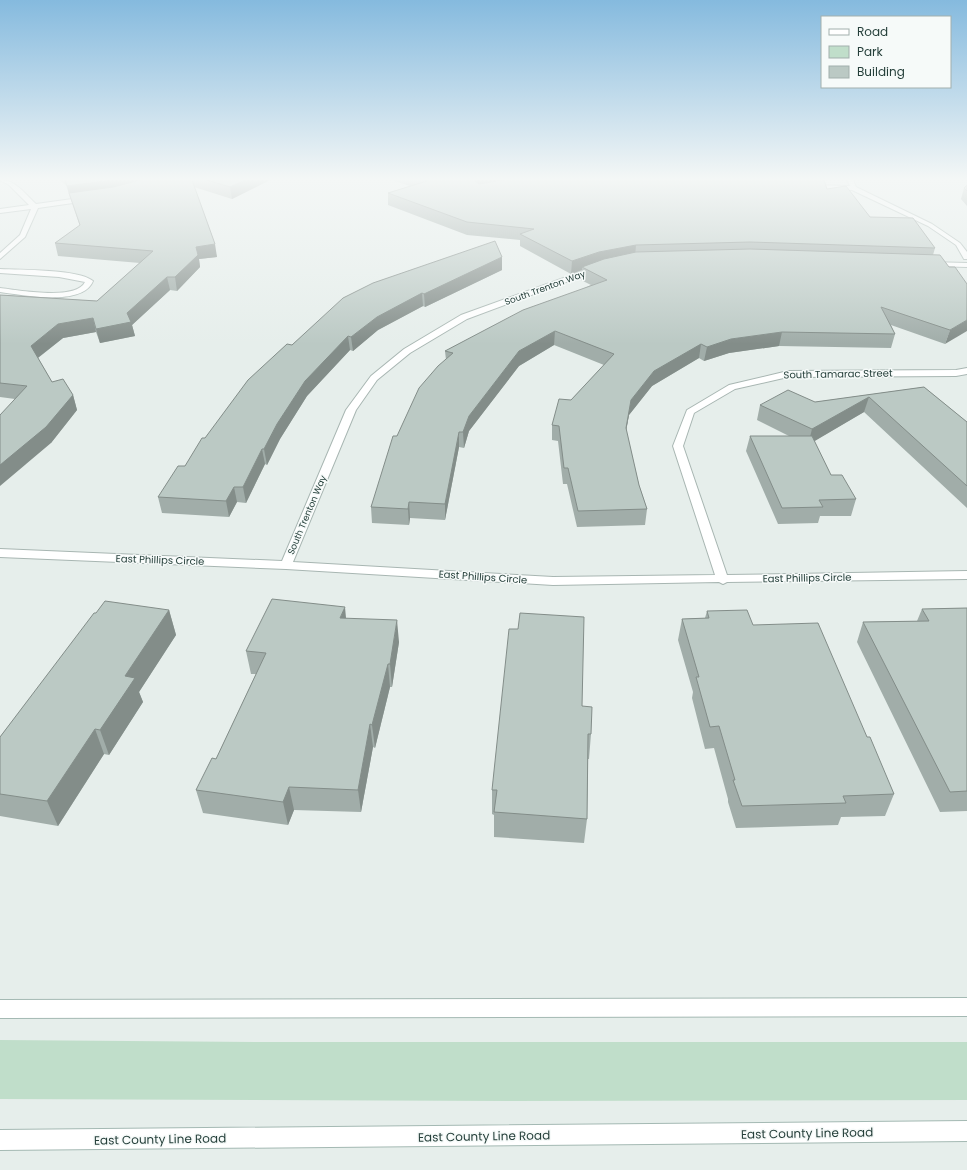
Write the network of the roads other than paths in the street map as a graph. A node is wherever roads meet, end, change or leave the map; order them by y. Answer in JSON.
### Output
{"nodes":[{"id":1,"x":24,"y":235,"type":"edge"},
{"id":2,"x":944,"y":235,"type":"edge"},
{"id":3,"x":0,"y":257,"type":"edge"},
{"id":4,"x":967,"y":257,"type":"edge"},
{"id":5,"x":922,"y":264,"type":"edge"},
{"id":6,"x":967,"y":265,"type":"edge"},
{"id":7,"x":608,"y":266,"type":"edge"},
{"id":8,"x":0,"y":271,"type":"edge"},
{"id":9,"x":0,"y":290,"type":"edge"},
{"id":10,"x":967,"y":371,"type":"edge"},
{"id":11,"x":956,"y":373,"type":"junction"},
{"id":12,"x":967,"y":380,"type":"edge"},
{"id":13,"x":0,"y":553,"type":"edge"},
{"id":14,"x":286,"y":565,"type":"junction"},
{"id":15,"x":967,"y":575,"type":"edge"},
{"id":16,"x":723,"y":580,"type":"junction"},
{"id":17,"x":967,"y":1007,"type":"edge"},
{"id":18,"x":0,"y":1009,"type":"edge"},
{"id":19,"x":967,"y":1131,"type":"edge"},
{"id":20,"x":0,"y":1140,"type":"edge"}],
"edges":[{"from":1,"to":3,"type":"street"},
{"from":2,"to":4,"type":"street"},
{"from":5,"to":6,"type":"street"},
{"from":7,"to":14,"type":"street","name":"South Trenton Way"},
{"from":8,"to":9,"type":"street"},
{"from":10,"to":11,"type":"street","name":"South Tamarac Street"},
{"from":11,"to":12,"type":"street"},
{"from":11,"to":16,"type":"street","name":"South Tamarac Street"},
{"from":13,"to":14,"type":"street","name":"East Phillips Circle"},
{"from":14,"to":16,"type":"street","name":"East Phillips Circle"},
{"from":15,"to":16,"type":"street","name":"East Phillips Circle"},
{"from":17,"to":18,"type":"street"},
{"from":19,"to":20,"type":"street","name":"East County Line Road"}]}
